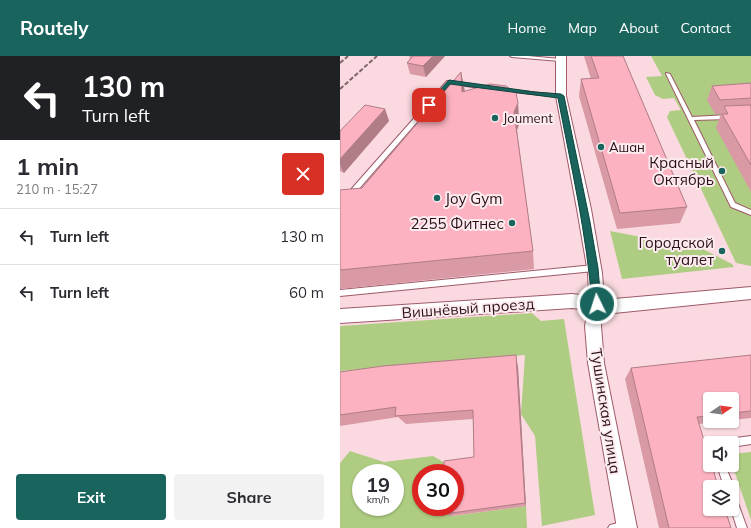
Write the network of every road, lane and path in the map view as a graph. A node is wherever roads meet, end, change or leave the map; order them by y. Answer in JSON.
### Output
{"nodes":[{"id":1,"x":512,"y":56,"type":"edge"},
{"id":2,"x":560,"y":58,"type":"edge"},
{"id":3,"x":668,"y":74,"type":"dead end"},
{"id":4,"x":561,"y":96,"type":"junction"},
{"id":5,"x":736,"y":116,"type":"edge"},
{"id":6,"x":690,"y":119,"type":"junction"},
{"id":7,"x":346,"y":203,"type":"edge"},
{"id":8,"x":751,"y":214,"type":"edge"},
{"id":9,"x":594,"y":268,"type":"junction"},
{"id":10,"x":340,"y":293,"type":"edge"},
{"id":11,"x":751,"y":293,"type":"edge"},
{"id":12,"x":597,"y":304,"type":"junction"},
{"id":13,"x":340,"y":316,"type":"edge"},
{"id":14,"x":751,"y":440,"type":"edge"},
{"id":15,"x":739,"y":442,"type":"edge"},
{"id":16,"x":738,"y":516,"type":"edge"},
{"id":17,"x":622,"y":527,"type":"edge"},
{"id":18,"x":742,"y":528,"type":"edge"}],
"edges":[{"from":1,"to":2,"type":"lane"},
{"from":2,"to":4,"type":"street","name":"Тушинская улица"},
{"from":3,"to":6,"type":"lane"},
{"from":4,"to":7,"type":"lane"},
{"from":4,"to":9,"type":"street","name":"Тушинская улица"},
{"from":5,"to":6,"type":"lane"},
{"from":6,"to":8,"type":"lane"},
{"from":9,"to":10,"type":"lane"},
{"from":9,"to":12,"type":"street","name":"Тушинская улица"},
{"from":11,"to":12,"type":"street","name":"Вишнёвый проезд"},
{"from":12,"to":13,"type":"street","name":"Вишнёвый проезд"},
{"from":12,"to":17,"type":"street","name":"Тушинская улица"},
{"from":14,"to":15,"type":"lane"},
{"from":16,"to":18,"type":"lane"}]}
